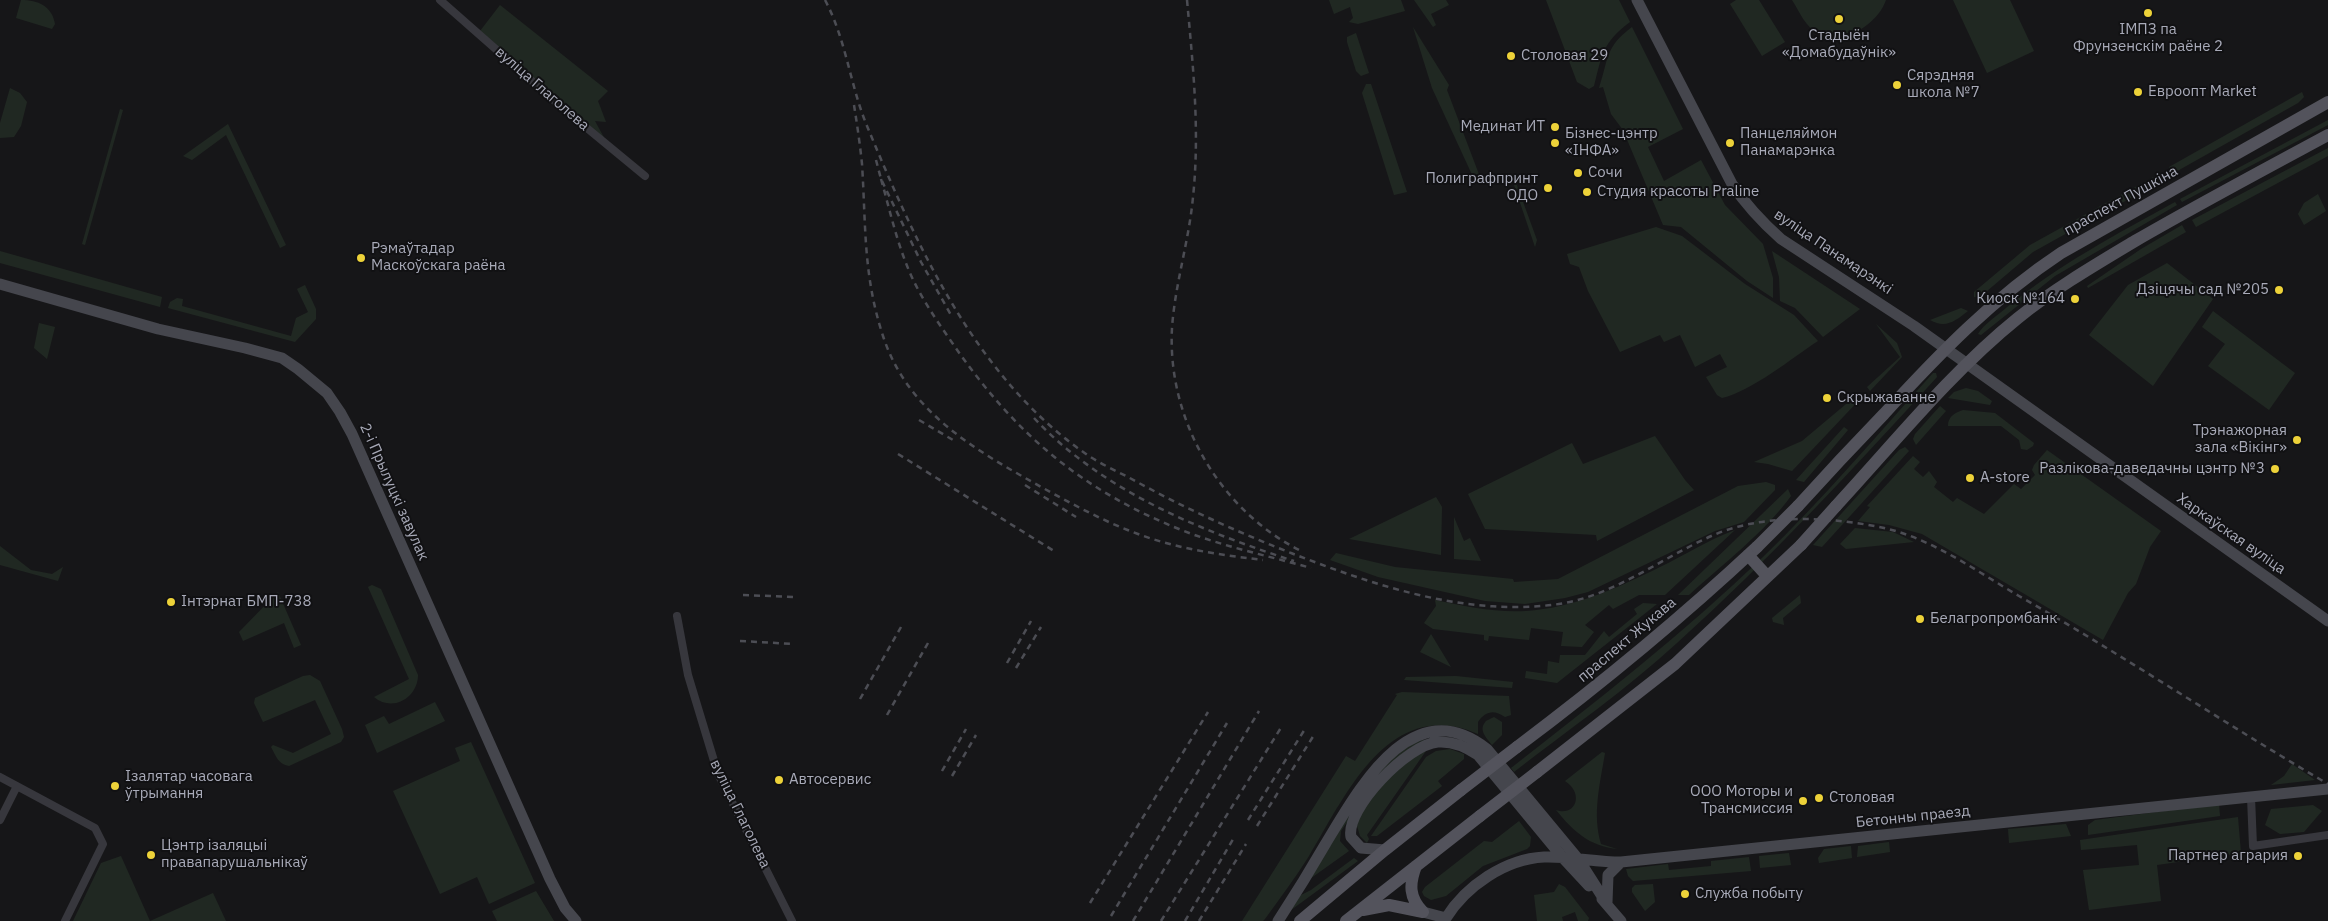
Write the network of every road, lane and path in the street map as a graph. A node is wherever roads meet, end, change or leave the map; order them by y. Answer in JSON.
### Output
{"nodes":[{"id":1,"x":440,"y":0,"type":"edge"},
{"id":2,"x":1637,"y":1,"type":"edge"},
{"id":3,"x":2328,"y":102,"type":"edge"},
{"id":4,"x":2328,"y":135,"type":"edge"},
{"id":5,"x":644,"y":176,"type":"dead end"},
{"id":6,"x":0,"y":284,"type":"edge"},
{"id":7,"x":1945,"y":349,"type":"junction"},
{"id":8,"x":1967,"y":366,"type":"junction"},
{"id":9,"x":1753,"y":551,"type":"junction"},
{"id":10,"x":1767,"y":576,"type":"junction"},
{"id":11,"x":677,"y":616,"type":"dead end"},
{"id":12,"x":2328,"y":621,"type":"edge"},
{"id":13,"x":0,"y":777,"type":"edge"},
{"id":14,"x":17,"y":786,"type":"junction"},
{"id":15,"x":2328,"y":789,"type":"edge"},
{"id":16,"x":2251,"y":797,"type":"junction"},
{"id":17,"x":0,"y":820,"type":"edge"},
{"id":18,"x":2328,"y":835,"type":"edge"},
{"id":19,"x":1548,"y":840,"type":"junction"},
{"id":20,"x":1563,"y":841,"type":"junction"},
{"id":21,"x":1384,"y":850,"type":"junction"},
{"id":22,"x":1543,"y":857,"type":"junction"},
{"id":23,"x":1563,"y":858,"type":"junction"},
{"id":24,"x":1579,"y":860,"type":"junction"},
{"id":25,"x":1621,"y":862,"type":"junction"},
{"id":26,"x":1416,"y":866,"type":"junction"},
{"id":27,"x":1607,"y":904,"type":"junction"},
{"id":28,"x":1358,"y":912,"type":"junction"},
{"id":29,"x":1424,"y":912,"type":"junction"},
{"id":30,"x":1447,"y":920,"type":"edge"},
{"id":31,"x":65,"y":921,"type":"edge"},
{"id":32,"x":576,"y":921,"type":"edge"},
{"id":33,"x":792,"y":921,"type":"edge"},
{"id":34,"x":1278,"y":921,"type":"edge"},
{"id":35,"x":1300,"y":921,"type":"edge"},
{"id":36,"x":1346,"y":921,"type":"edge"},
{"id":37,"x":1622,"y":921,"type":"edge"}],
"edges":[{"from":1,"to":5,"type":"street","name":"вуліца Глаголева"},
{"from":2,"to":7,"type":"main road","name":"вуліца Панамарэнкі"},
{"from":3,"to":7,"type":"main road","name":"праспект Пушкіна"},
{"from":4,"to":8,"type":"main road"},
{"from":6,"to":32,"type":"main road","name":"2-і Прылуцкі завулак"},
{"from":7,"to":8,"type":"main road","name":"Харкаўская вуліца"},
{"from":7,"to":9,"type":"main road","name":"праспект Жукава","bridge":true},
{"from":8,"to":10,"type":"main road","bridge":true},
{"from":8,"to":12,"type":"main road","name":"Харкаўская вуліца"},
{"from":9,"to":10,"type":"main road"},
{"from":9,"to":21,"type":"main road","name":"праспект Жукава","bridge":true},
{"from":10,"to":26,"type":"main road","bridge":true},
{"from":11,"to":33,"type":"street","name":"вуліца Глаголева"},
{"from":13,"to":14,"type":"street"},
{"from":14,"to":17,"type":"street"},
{"from":14,"to":31,"type":"street"},
{"from":15,"to":16,"type":"main road","name":"Бетонны праезд"},
{"from":16,"to":18,"type":"street"},
{"from":16,"to":25,"type":"main road","name":"Бетонны праезд"},
{"from":19,"to":21,"type":"main road"},
{"from":19,"to":22,"type":"main road"},
{"from":19,"to":23,"type":"main road"},
{"from":20,"to":23,"type":"main road"},
{"from":20,"to":24,"type":"main road"},
{"from":20,"to":34,"type":"main road"},
{"from":21,"to":35,"type":"main road","name":"праспект Жукава"},
{"from":22,"to":23,"type":"main road","name":"Бетонны праезд"},
{"from":22,"to":30,"type":"main road","name":"Бетонны праезд"},
{"from":23,"to":24,"type":"main road","name":"Бетонны праезд"},
{"from":23,"to":27,"type":"main road"},
{"from":24,"to":25,"type":"main road","name":"Бетонны праезд"},
{"from":24,"to":27,"type":"main road"},
{"from":25,"to":27,"type":"main road"},
{"from":26,"to":28,"type":"main road"},
{"from":26,"to":29,"type":"main road"},
{"from":27,"to":37,"type":"main road"},
{"from":28,"to":29,"type":"main road"},
{"from":28,"to":36,"type":"main road"},
{"from":29,"to":30,"type":"main road"}]}
